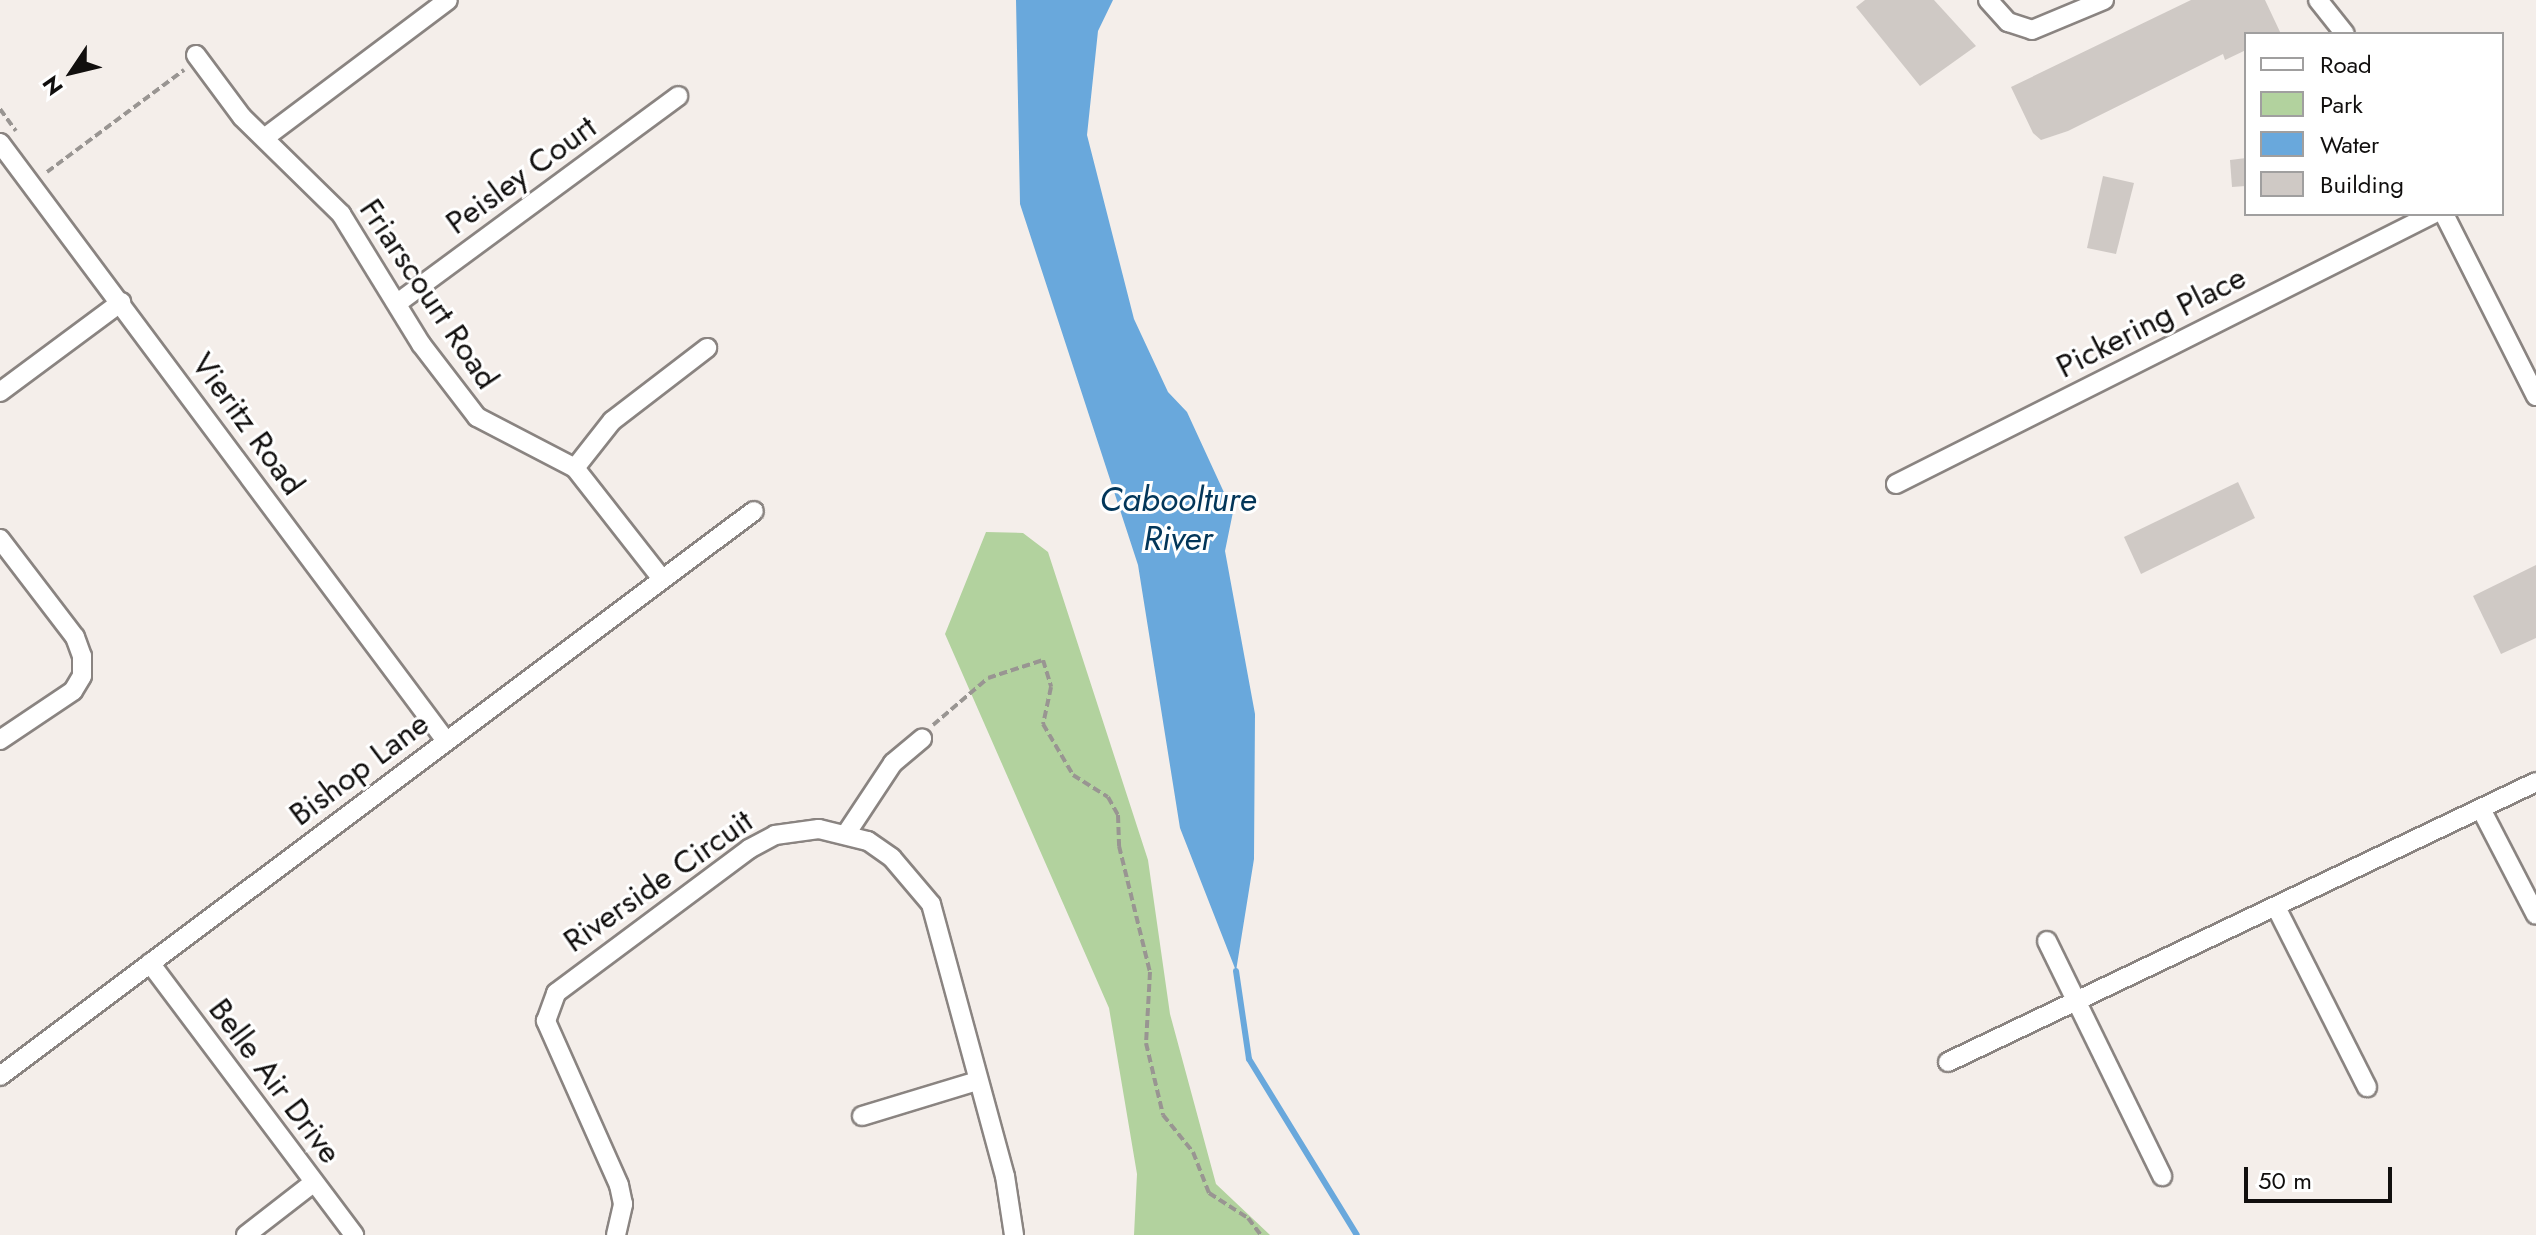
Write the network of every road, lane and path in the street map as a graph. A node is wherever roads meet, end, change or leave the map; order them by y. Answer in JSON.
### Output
{"nodes":[{"id":1,"x":448,"y":0,"type":"edge"},
{"id":2,"x":1988,"y":0,"type":"edge"},
{"id":3,"x":2104,"y":0,"type":"edge"},
{"id":4,"x":2318,"y":0,"type":"edge"},
{"id":5,"x":2343,"y":32,"type":"edge"},
{"id":6,"x":197,"y":57,"type":"joint"},
{"id":7,"x":678,"y":96,"type":"dead end"},
{"id":8,"x":267,"y":136,"type":"junction"},
{"id":9,"x":0,"y":143,"type":"edge"},
{"id":10,"x":47,"y":172,"type":"dead end"},
{"id":11,"x":2429,"y":216,"type":"edge"},
{"id":12,"x":2445,"y":216,"type":"edge"},
{"id":13,"x":121,"y":302,"type":"junction"},
{"id":14,"x":399,"y":302,"type":"junction"},
{"id":15,"x":707,"y":348,"type":"dead end"},
{"id":16,"x":0,"y":392,"type":"edge"},
{"id":17,"x":2536,"y":396,"type":"edge"},
{"id":18,"x":575,"y":468,"type":"junction"},
{"id":19,"x":1896,"y":484,"type":"dead end"},
{"id":20,"x":754,"y":511,"type":"dead end"},
{"id":21,"x":0,"y":539,"type":"edge"},
{"id":22,"x":662,"y":579,"type":"junction"},
{"id":23,"x":922,"y":739,"type":"joint"},
{"id":24,"x":0,"y":740,"type":"edge"},
{"id":25,"x":446,"y":741,"type":"junction"},
{"id":26,"x":2536,"y":782,"type":"edge"},
{"id":27,"x":2481,"y":809,"type":"junction"},
{"id":28,"x":846,"y":834,"type":"junction"},
{"id":29,"x":2276,"y":907,"type":"junction"},
{"id":30,"x":2536,"y":915,"type":"edge"},
{"id":31,"x":2047,"y":941,"type":"dead end"},
{"id":32,"x":150,"y":963,"type":"junction"},
{"id":33,"x":2076,"y":1002,"type":"junction"},
{"id":34,"x":1948,"y":1062,"type":"dead end"},
{"id":35,"x":0,"y":1076,"type":"edge"},
{"id":36,"x":977,"y":1081,"type":"junction"},
{"id":37,"x":2367,"y":1087,"type":"dead end"},
{"id":38,"x":862,"y":1116,"type":"dead end"},
{"id":39,"x":2162,"y":1176,"type":"dead end"},
{"id":40,"x":313,"y":1183,"type":"junction"},
{"id":41,"x":246,"y":1235,"type":"edge"},
{"id":42,"x":354,"y":1235,"type":"edge"},
{"id":43,"x":616,"y":1235,"type":"edge"},
{"id":44,"x":1014,"y":1235,"type":"edge"},
{"id":45,"x":1261,"y":1235,"type":"edge"}],
"edges":[{"from":1,"to":8,"type":"street"},
{"from":2,"to":3,"type":"street"},
{"from":4,"to":5,"type":"street"},
{"from":6,"to":8,"type":"street","name":"Friarscourt Road"},
{"from":6,"to":10,"type":"path"},
{"from":7,"to":14,"type":"street","name":"Peisley Court"},
{"from":8,"to":14,"type":"street","name":"Friarscourt Road"},
{"from":9,"to":13,"type":"street","name":"Vieritz Road"},
{"from":11,"to":19,"type":"street","name":"Pickering Place"},
{"from":12,"to":17,"type":"street"},
{"from":13,"to":16,"type":"street"},
{"from":13,"to":25,"type":"street","name":"Vieritz Road"},
{"from":14,"to":18,"type":"street","name":"Friarscourt Road"},
{"from":15,"to":18,"type":"street"},
{"from":18,"to":22,"type":"street","name":"Friarscourt Road"},
{"from":20,"to":22,"type":"street","name":"Bishop Lane"},
{"from":21,"to":24,"type":"street"},
{"from":22,"to":25,"type":"street","name":"Bishop Lane"},
{"from":23,"to":28,"type":"street"},
{"from":23,"to":45,"type":"path"},
{"from":25,"to":32,"type":"street","name":"Bishop Lane"},
{"from":26,"to":27,"type":"street"},
{"from":27,"to":29,"type":"street"},
{"from":27,"to":30,"type":"street"},
{"from":28,"to":36,"type":"street","name":"Riverside Circuit"},
{"from":28,"to":43,"type":"street","name":"Riverside Circuit"},
{"from":29,"to":33,"type":"street"},
{"from":29,"to":37,"type":"street"},
{"from":31,"to":33,"type":"street"},
{"from":32,"to":35,"type":"street","name":"Bishop Lane"},
{"from":32,"to":40,"type":"street","name":"Belle Air Drive"},
{"from":33,"to":34,"type":"street"},
{"from":33,"to":39,"type":"street"},
{"from":36,"to":38,"type":"street"},
{"from":36,"to":44,"type":"street","name":"Riverside Circuit"},
{"from":40,"to":41,"type":"street"},
{"from":40,"to":42,"type":"street","name":"Belle Air Drive"}]}
